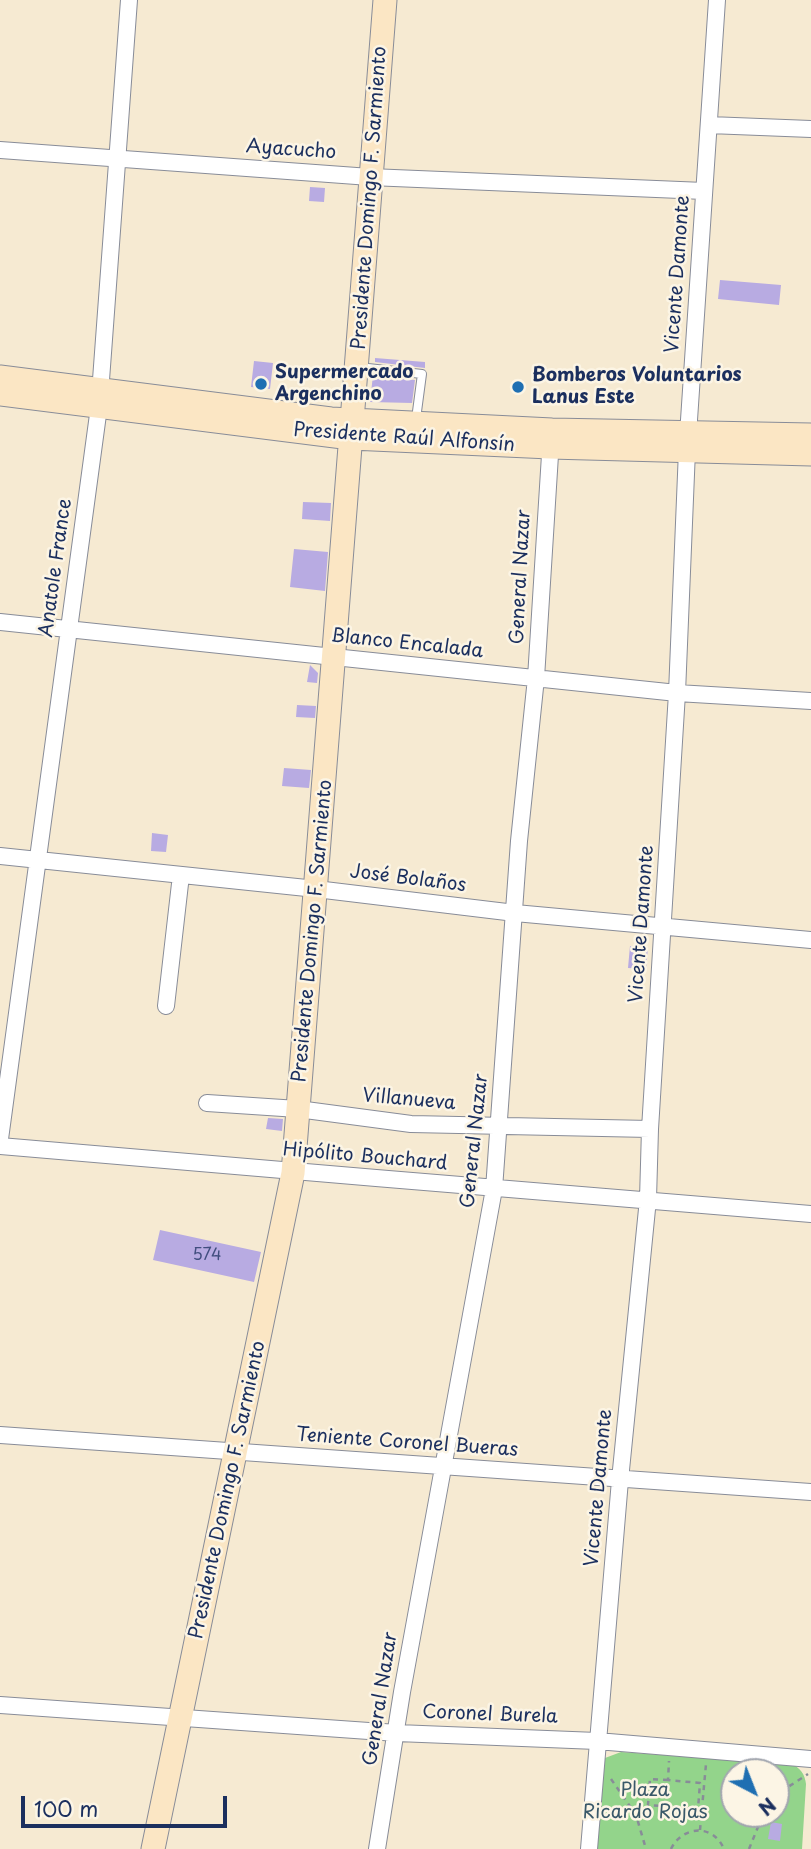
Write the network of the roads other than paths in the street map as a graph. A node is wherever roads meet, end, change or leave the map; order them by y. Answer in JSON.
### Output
{"nodes":[{"id":1,"x":129,"y":0,"type":"edge"},
{"id":2,"x":384,"y":0,"type":"edge"},
{"id":3,"x":717,"y":0,"type":"edge"},
{"id":4,"x":709,"y":125,"type":"junction"},
{"id":5,"x":811,"y":129,"type":"edge"},
{"id":6,"x":0,"y":150,"type":"edge"},
{"id":7,"x":116,"y":158,"type":"junction"},
{"id":8,"x":370,"y":177,"type":"junction"},
{"id":9,"x":704,"y":191,"type":"junction"},
{"id":10,"x":358,"y":367,"type":"junction"},
{"id":11,"x":0,"y":377,"type":"edge"},
{"id":12,"x":0,"y":394,"type":"edge"},
{"id":13,"x":99,"y":398,"type":"junction"},
{"id":14,"x":416,"y":422,"type":"junction"},
{"id":15,"x":352,"y":429,"type":"junction"},
{"id":16,"x":811,"y":435,"type":"edge"},
{"id":17,"x":551,"y":439,"type":"junction"},
{"id":18,"x":688,"y":442,"type":"junction"},
{"id":19,"x":811,"y":454,"type":"edge"},
{"id":20,"x":0,"y":622,"type":"edge"},
{"id":21,"x":69,"y":629,"type":"junction"},
{"id":22,"x":334,"y":658,"type":"junction"},
{"id":23,"x":536,"y":678,"type":"junction"},
{"id":24,"x":677,"y":693,"type":"junction"},
{"id":25,"x":811,"y":701,"type":"edge"},
{"id":26,"x":0,"y":856,"type":"edge"},
{"id":27,"x":38,"y":860,"type":"junction"},
{"id":28,"x":181,"y":875,"type":"junction"},
{"id":29,"x":316,"y":888,"type":"junction"},
{"id":30,"x":515,"y":913,"type":"junction"},
{"id":31,"x":662,"y":927,"type":"junction"},
{"id":32,"x":811,"y":940,"type":"edge"},
{"id":33,"x":166,"y":1006,"type":"dead end"},
{"id":34,"x":207,"y":1103,"type":"dead end"},
{"id":35,"x":298,"y":1109,"type":"junction"},
{"id":36,"x":500,"y":1127,"type":"junction"},
{"id":37,"x":650,"y":1129,"type":"junction"},
{"id":38,"x":0,"y":1139,"type":"edge"},
{"id":39,"x":0,"y":1146,"type":"edge"},
{"id":40,"x":293,"y":1173,"type":"junction"},
{"id":41,"x":494,"y":1189,"type":"junction"},
{"id":42,"x":648,"y":1199,"type":"junction"},
{"id":43,"x":811,"y":1214,"type":"edge"},
{"id":44,"x":0,"y":1435,"type":"edge"},
{"id":45,"x":236,"y":1450,"type":"junction"},
{"id":46,"x":443,"y":1467,"type":"junction"},
{"id":47,"x":620,"y":1480,"type":"junction"},
{"id":48,"x":811,"y":1492,"type":"edge"},
{"id":49,"x":0,"y":1705,"type":"edge"},
{"id":50,"x":181,"y":1716,"type":"junction"},
{"id":51,"x":397,"y":1733,"type":"junction"},
{"id":52,"x":597,"y":1741,"type":"junction"},
{"id":53,"x":811,"y":1759,"type":"edge"},
{"id":54,"x":153,"y":1849,"type":"edge"},
{"id":55,"x":377,"y":1849,"type":"edge"},
{"id":56,"x":589,"y":1849,"type":"edge"}],
"edges":[{"from":1,"to":7,"type":"street","name":"Anatole France"},
{"from":2,"to":8,"type":"main road","name":"Presidente Domingo F. Sarmiento"},
{"from":3,"to":4,"type":"street","name":"Vicente Damonte"},
{"from":4,"to":5,"type":"street"},
{"from":4,"to":9,"type":"street","name":"Vicente Damonte"},
{"from":6,"to":7,"type":"street","name":"Ayacucho"},
{"from":7,"to":8,"type":"street","name":"Ayacucho"},
{"from":7,"to":13,"type":"street","name":"Anatole France"},
{"from":8,"to":9,"type":"street","name":"Ayacucho"},
{"from":8,"to":10,"type":"main road","name":"Presidente Domingo F. Sarmiento"},
{"from":9,"to":18,"type":"street","name":"Vicente Damonte"},
{"from":10,"to":14,"type":"lane"},
{"from":10,"to":15,"type":"main road","name":"Presidente Domingo F. Sarmiento"},
{"from":11,"to":13,"type":"main road","name":"Presidente Raúl Alfonsín"},
{"from":12,"to":13,"type":"main road","name":"Presidente Raúl Alfonsín"},
{"from":13,"to":15,"type":"main road","name":"Presidente Raúl Alfonsín"},
{"from":13,"to":21,"type":"street","name":"Anatole France"},
{"from":14,"to":15,"type":"main road","name":"Presidente Raúl Alfonsín"},
{"from":14,"to":17,"type":"main road","name":"Presidente Raúl Alfonsín"},
{"from":15,"to":17,"type":"main road","name":"Presidente Raúl Alfonsín"},
{"from":15,"to":22,"type":"main road","name":"Presidente Domingo F. Sarmiento"},
{"from":16,"to":18,"type":"main road","name":"Presidente Raúl Alfonsín"},
{"from":17,"to":18,"type":"main road","name":"Presidente Raúl Alfonsín"},
{"from":17,"to":23,"type":"street","name":"General Nazar"},
{"from":18,"to":19,"type":"main road","name":"Presidente Raúl Alfonsín"},
{"from":18,"to":24,"type":"street","name":"Vicente Damonte"},
{"from":20,"to":21,"type":"street","name":"Blanco Encalada"},
{"from":21,"to":22,"type":"street","name":"Blanco Encalada"},
{"from":21,"to":27,"type":"street","name":"Anatole France"},
{"from":22,"to":23,"type":"street","name":"Blanco Encalada"},
{"from":22,"to":29,"type":"main road","name":"Presidente Domingo F. Sarmiento"},
{"from":23,"to":24,"type":"street","name":"Blanco Encalada"},
{"from":23,"to":30,"type":"street","name":"General Nazar"},
{"from":24,"to":25,"type":"street","name":"Blanco Encalada"},
{"from":24,"to":31,"type":"street","name":"Vicente Damonte"},
{"from":26,"to":27,"type":"street","name":"José Bolaños"},
{"from":27,"to":28,"type":"street","name":"José Bolaños"},
{"from":27,"to":38,"type":"street","name":"Anatole France"},
{"from":28,"to":29,"type":"street","name":"José Bolaños"},
{"from":28,"to":33,"type":"street"},
{"from":29,"to":30,"type":"street","name":"José Bolaños"},
{"from":29,"to":35,"type":"main road","name":"Presidente Domingo F. Sarmiento"},
{"from":30,"to":31,"type":"street","name":"José Bolaños"},
{"from":30,"to":36,"type":"street","name":"General Nazar"},
{"from":31,"to":32,"type":"street","name":"José Bolaños"},
{"from":31,"to":37,"type":"street","name":"Vicente Damonte"},
{"from":34,"to":35,"type":"street","name":"Villanueva"},
{"from":35,"to":36,"type":"street","name":"Villanueva"},
{"from":35,"to":40,"type":"main road","name":"Presidente Domingo F. Sarmiento"},
{"from":36,"to":37,"type":"street","name":"Villanueva"},
{"from":36,"to":41,"type":"street","name":"General Nazar"},
{"from":37,"to":42,"type":"street","name":"Vicente Damonte"},
{"from":39,"to":40,"type":"street","name":"Hipólito Bouchard"},
{"from":40,"to":41,"type":"street","name":"Hipólito Bouchard"},
{"from":40,"to":45,"type":"main road","name":"Presidente Domingo F. Sarmiento"},
{"from":41,"to":42,"type":"street","name":"Hipólito Bouchard"},
{"from":41,"to":46,"type":"street","name":"General Nazar"},
{"from":42,"to":43,"type":"street","name":"Hipólito Bouchard"},
{"from":42,"to":47,"type":"street","name":"Vicente Damonte"},
{"from":44,"to":45,"type":"street","name":"Teniente Coronel Bueras"},
{"from":45,"to":46,"type":"street","name":"Teniente Coronel Bueras"},
{"from":45,"to":50,"type":"main road","name":"Presidente Domingo F. Sarmiento"},
{"from":46,"to":47,"type":"street","name":"Teniente Coronel Bueras"},
{"from":46,"to":51,"type":"street","name":"General Nazar"},
{"from":47,"to":48,"type":"street","name":"Teniente Coronel Bueras"},
{"from":47,"to":52,"type":"street","name":"Vicente Damonte"},
{"from":49,"to":50,"type":"street","name":"Coronel Burela"},
{"from":50,"to":51,"type":"street","name":"Coronel Burela"},
{"from":50,"to":54,"type":"main road","name":"Presidente Domingo F. Sarmiento"},
{"from":51,"to":52,"type":"street","name":"Coronel Burela"},
{"from":51,"to":55,"type":"street","name":"General Nazar"},
{"from":52,"to":53,"type":"street","name":"Coronel Burela"},
{"from":52,"to":56,"type":"street","name":"Vicente Damonte"}]}
